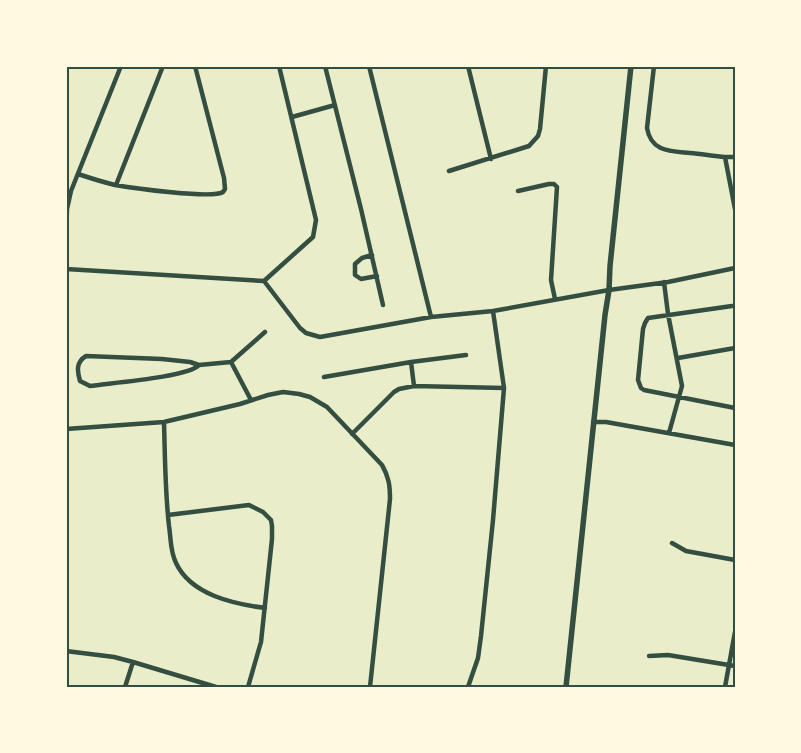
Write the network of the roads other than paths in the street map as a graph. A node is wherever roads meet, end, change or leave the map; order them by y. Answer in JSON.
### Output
{"nodes":[{"id":1,"x":121,"y":66,"type":"edge"},
{"id":2,"x":163,"y":66,"type":"edge"},
{"id":3,"x":195,"y":66,"type":"edge"},
{"id":4,"x":279,"y":66,"type":"edge"},
{"id":5,"x":325,"y":66,"type":"edge"},
{"id":6,"x":370,"y":66,"type":"edge"},
{"id":7,"x":468,"y":66,"type":"edge"},
{"id":8,"x":546,"y":66,"type":"edge"},
{"id":9,"x":630,"y":66,"type":"edge"},
{"id":10,"x":654,"y":66,"type":"edge"},
{"id":11,"x":334,"y":105,"type":"junction"},
{"id":12,"x":292,"y":117,"type":"junction"},
{"id":13,"x":735,"y":157,"type":"edge"},
{"id":14,"x":725,"y":158,"type":"junction"},
{"id":15,"x":492,"y":159,"type":"junction"},
{"id":16,"x":449,"y":171,"type":"dead end"},
{"id":17,"x":78,"y":174,"type":"junction"},
{"id":18,"x":116,"y":185,"type":"junction"},
{"id":19,"x":518,"y":191,"type":"dead end"},
{"id":20,"x":735,"y":209,"type":"edge"},
{"id":21,"x":66,"y":238,"type":"edge"},
{"id":22,"x":372,"y":255,"type":"junction"},
{"id":23,"x":735,"y":268,"type":"edge"},
{"id":24,"x":66,"y":269,"type":"edge"},
{"id":25,"x":377,"y":276,"type":"junction"},
{"id":26,"x":264,"y":281,"type":"junction"},
{"id":27,"x":664,"y":282,"type":"junction"},
{"id":28,"x":609,"y":290,"type":"junction"},
{"id":29,"x":555,"y":299,"type":"junction"},
{"id":30,"x":383,"y":305,"type":"dead end"},
{"id":31,"x":732,"y":306,"type":"dead end"},
{"id":32,"x":493,"y":310,"type":"junction"},
{"id":33,"x":668,"y":314,"type":"junction"},
{"id":34,"x":431,"y":317,"type":"junction"},
{"id":35,"x":265,"y":332,"type":"dead end"},
{"id":36,"x":735,"y":348,"type":"edge"},
{"id":37,"x":466,"y":355,"type":"dead end"},
{"id":38,"x":678,"y":358,"type":"junction"},
{"id":39,"x":230,"y":362,"type":"junction"},
{"id":40,"x":411,"y":362,"type":"junction"},
{"id":41,"x":198,"y":364,"type":"junction"},
{"id":42,"x":324,"y":377,"type":"dead end"},
{"id":43,"x":414,"y":386,"type":"junction"},
{"id":44,"x":504,"y":388,"type":"junction"},
{"id":45,"x":679,"y":397,"type":"junction"},
{"id":46,"x":251,"y":400,"type":"junction"},
{"id":47,"x":735,"y":408,"type":"edge"},
{"id":48,"x":164,"y":422,"type":"junction"},
{"id":49,"x":593,"y":422,"type":"junction"},
{"id":50,"x":66,"y":429,"type":"edge"},
{"id":51,"x":669,"y":433,"type":"junction"},
{"id":52,"x":352,"y":434,"type":"junction"},
{"id":53,"x":735,"y":445,"type":"edge"},
{"id":54,"x":168,"y":515,"type":"junction"},
{"id":55,"x":672,"y":543,"type":"dead end"},
{"id":56,"x":735,"y":560,"type":"edge"},
{"id":57,"x":265,"y":608,"type":"junction"},
{"id":58,"x":735,"y":632,"type":"edge"},
{"id":59,"x":66,"y":651,"type":"edge"},
{"id":60,"x":649,"y":656,"type":"dead end"},
{"id":61,"x":133,"y":662,"type":"junction"},
{"id":62,"x":732,"y":665,"type":"edge"},
{"id":63,"x":125,"y":687,"type":"edge"},
{"id":64,"x":216,"y":687,"type":"edge"},
{"id":65,"x":248,"y":687,"type":"edge"},
{"id":66,"x":370,"y":687,"type":"edge"},
{"id":67,"x":468,"y":687,"type":"edge"},
{"id":68,"x":566,"y":687,"type":"edge"},
{"id":69,"x":725,"y":687,"type":"edge"}],
"edges":[{"from":1,"to":17,"type":"street"},
{"from":2,"to":18,"type":"street"},
{"from":3,"to":18,"type":"street"},
{"from":4,"to":12,"type":"street"},
{"from":5,"to":11,"type":"street"},
{"from":6,"to":34,"type":"street"},
{"from":7,"to":15,"type":"street"},
{"from":8,"to":15,"type":"street"},
{"from":9,"to":28,"type":"street"},
{"from":10,"to":14,"type":"street"},
{"from":11,"to":12,"type":"street"},
{"from":11,"to":22,"type":"street"},
{"from":12,"to":26,"type":"street"},
{"from":13,"to":14,"type":"street"},
{"from":14,"to":20,"type":"street"},
{"from":15,"to":16,"type":"street"},
{"from":17,"to":18,"type":"street"},
{"from":17,"to":21,"type":"street"},
{"from":19,"to":29,"type":"street"},
{"from":22,"to":25,"type":"street"},
{"from":22,"to":25,"type":"street"},
{"from":23,"to":27,"type":"street"},
{"from":24,"to":26,"type":"street"},
{"from":25,"to":30,"type":"street"},
{"from":26,"to":34,"type":"street"},
{"from":27,"to":28,"type":"street"},
{"from":27,"to":33,"type":"street"},
{"from":28,"to":29,"type":"street"},
{"from":28,"to":49,"type":"street"},
{"from":29,"to":32,"type":"street"},
{"from":31,"to":33,"type":"street"},
{"from":32,"to":34,"type":"street"},
{"from":32,"to":44,"type":"street"},
{"from":33,"to":38,"type":"street"},
{"from":33,"to":45,"type":"street"},
{"from":35,"to":39,"type":"street"},
{"from":36,"to":38,"type":"street"},
{"from":37,"to":40,"type":"street"},
{"from":38,"to":45,"type":"street"},
{"from":39,"to":41,"type":"street"},
{"from":39,"to":46,"type":"street"},
{"from":40,"to":42,"type":"street"},
{"from":40,"to":43,"type":"street"},
{"from":41,"to":41,"type":"street"},
{"from":43,"to":44,"type":"street"},
{"from":43,"to":52,"type":"street"},
{"from":44,"to":67,"type":"street"},
{"from":45,"to":47,"type":"street"},
{"from":45,"to":51,"type":"street"},
{"from":46,"to":48,"type":"street"},
{"from":46,"to":52,"type":"street"},
{"from":48,"to":50,"type":"street"},
{"from":48,"to":54,"type":"street"},
{"from":49,"to":51,"type":"street"},
{"from":49,"to":68,"type":"street"},
{"from":51,"to":53,"type":"street"},
{"from":52,"to":66,"type":"street"},
{"from":54,"to":57,"type":"street"},
{"from":54,"to":57,"type":"street"},
{"from":55,"to":56,"type":"street"},
{"from":57,"to":65,"type":"street"},
{"from":58,"to":62,"type":"street"},
{"from":59,"to":61,"type":"street"},
{"from":60,"to":62,"type":"street"},
{"from":61,"to":63,"type":"street"},
{"from":61,"to":64,"type":"street"},
{"from":62,"to":69,"type":"street"}]}
